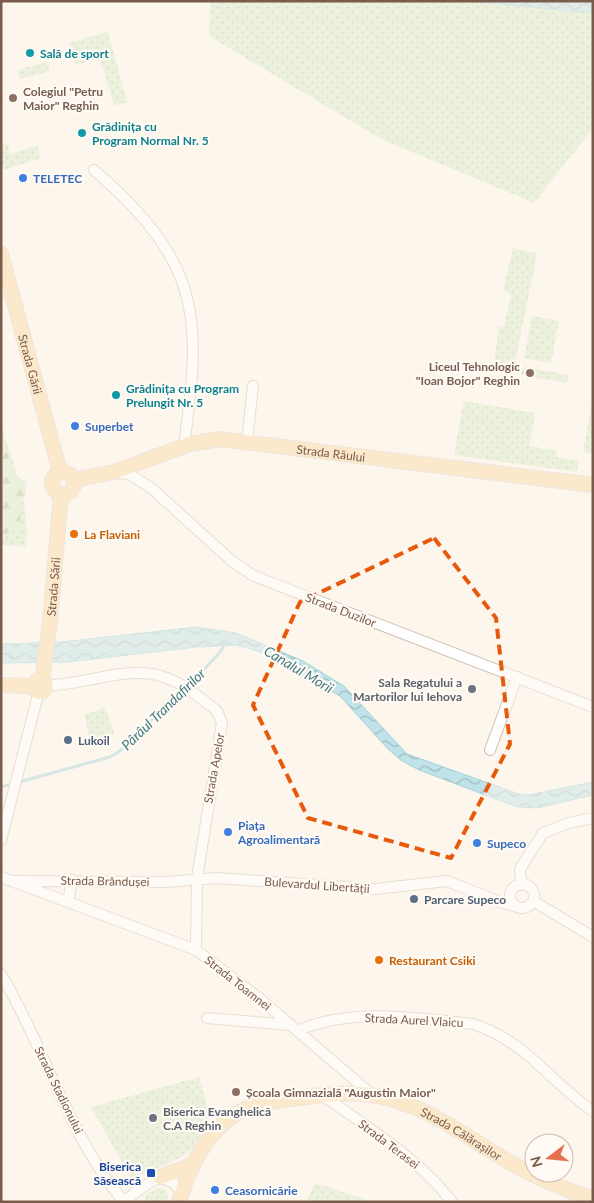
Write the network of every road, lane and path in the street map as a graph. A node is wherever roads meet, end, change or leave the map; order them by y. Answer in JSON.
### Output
{"nodes":[{"id":1,"x":94,"y":170,"type":"dead end"},
{"id":2,"x":1,"y":254,"type":"edge"},
{"id":3,"x":253,"y":386,"type":"dead end"},
{"id":4,"x":247,"y":442,"type":"junction"},
{"id":5,"x":184,"y":446,"type":"junction"},
{"id":6,"x":60,"y":472,"type":"junction"},
{"id":7,"x":114,"y":472,"type":"junction"},
{"id":8,"x":74,"y":480,"type":"junction"},
{"id":9,"x":593,"y":485,"type":"edge"},
{"id":10,"x":61,"y":494,"type":"junction"},
{"id":11,"x":517,"y":678,"type":"junction"},
{"id":12,"x":41,"y":682,"type":"junction"},
{"id":13,"x":1,"y":685,"type":"edge"},
{"id":14,"x":593,"y":706,"type":"edge"},
{"id":15,"x":490,"y":750,"type":"dead end"},
{"id":16,"x":593,"y":818,"type":"edge"},
{"id":17,"x":1,"y":840,"type":"edge"},
{"id":18,"x":1,"y":877,"type":"edge"},
{"id":19,"x":197,"y":878,"type":"junction"},
{"id":20,"x":72,"y":880,"type":"junction"},
{"id":21,"x":13,"y":881,"type":"junction"},
{"id":22,"x":521,"y":885,"type":"junction"},
{"id":23,"x":510,"y":894,"type":"junction"},
{"id":24,"x":492,"y":900,"type":"junction"},
{"id":25,"x":532,"y":901,"type":"junction"},
{"id":26,"x":68,"y":902,"type":"junction"},
{"id":27,"x":515,"y":906,"type":"junction"},
{"id":28,"x":593,"y":937,"type":"edge"},
{"id":29,"x":196,"y":950,"type":"junction"},
{"id":30,"x":1,"y":974,"type":"edge"},
{"id":31,"x":207,"y":1018,"type":"dead end"},
{"id":32,"x":294,"y":1028,"type":"junction"},
{"id":33,"x":370,"y":1093,"type":"junction"},
{"id":34,"x":319,"y":1095,"type":"junction"},
{"id":35,"x":593,"y":1111,"type":"edge"},
{"id":36,"x":192,"y":1165,"type":"junction"},
{"id":37,"x":160,"y":1177,"type":"junction"},
{"id":38,"x":180,"y":1197,"type":"edge"},
{"id":39,"x":593,"y":1199,"type":"edge"},
{"id":40,"x":124,"y":1202,"type":"edge"},
{"id":41,"x":452,"y":1202,"type":"edge"}],
"edges":[{"from":1,"to":5,"type":"street"},
{"from":2,"to":6,"type":"main road","name":"Strada Gării"},
{"from":3,"to":4,"type":"street"},
{"from":4,"to":5,"type":"main road","name":"Strada Râului"},
{"from":4,"to":9,"type":"main road","name":"Strada Râului"},
{"from":5,"to":7,"type":"main road","name":"Strada Râului"},
{"from":6,"to":8,"type":"main road"},
{"from":6,"to":10,"type":"main road"},
{"from":7,"to":8,"type":"main road","name":"Strada Râului"},
{"from":7,"to":11,"type":"street","name":"Strada Duzilor"},
{"from":8,"to":10,"type":"main road"},
{"from":10,"to":12,"type":"main road","name":"Strada Sării"},
{"from":11,"to":14,"type":"street","name":"Strada Duzilor"},
{"from":11,"to":15,"type":"street"},
{"from":12,"to":13,"type":"main road"},
{"from":12,"to":17,"type":"street","name":"Strada Sării"},
{"from":12,"to":19,"type":"street","name":"Strada Apelor"},
{"from":16,"to":22,"type":"street"},
{"from":18,"to":21,"type":"street","name":"Strada Toamnei"},
{"from":19,"to":20,"type":"street","name":"Strada Brândușei"},
{"from":19,"to":24,"type":"street","name":"Bulevardul Libertății"},
{"from":19,"to":29,"type":"street","name":"Strada Apelor"},
{"from":20,"to":21,"type":"street","name":"Strada Brândușei"},
{"from":20,"to":26,"type":"street"},
{"from":21,"to":26,"type":"street","name":"Strada Toamnei"},
{"from":22,"to":23,"type":"street"},
{"from":22,"to":25,"type":"street"},
{"from":23,"to":24,"type":"street"},
{"from":23,"to":27,"type":"street"},
{"from":24,"to":27,"type":"street","name":"Bulevardul Libertății"},
{"from":25,"to":27,"type":"street"},
{"from":25,"to":28,"type":"street"},
{"from":26,"to":29,"type":"street","name":"Strada Toamnei"},
{"from":29,"to":32,"type":"street","name":"Strada Toamnei"},
{"from":30,"to":40,"type":"street","name":"Strada Stadionului"},
{"from":31,"to":32,"type":"street"},
{"from":32,"to":33,"type":"street","name":"Strada Toamnei"},
{"from":32,"to":35,"type":"street","name":"Strada Aurel Vlaicu"},
{"from":33,"to":34,"type":"main road","name":"Strada Călărașilor"},
{"from":33,"to":39,"type":"main road","name":"Strada Călărașilor"},
{"from":34,"to":36,"type":"main road","name":"Strada Călărașilor"},
{"from":34,"to":41,"type":"street","name":"Strada Terasei"},
{"from":36,"to":37,"type":"main road"},
{"from":36,"to":38,"type":"main road","name":"Strada Călărașilor"},
{"from":37,"to":38,"type":"street"},
{"from":37,"to":40,"type":"street"}]}
